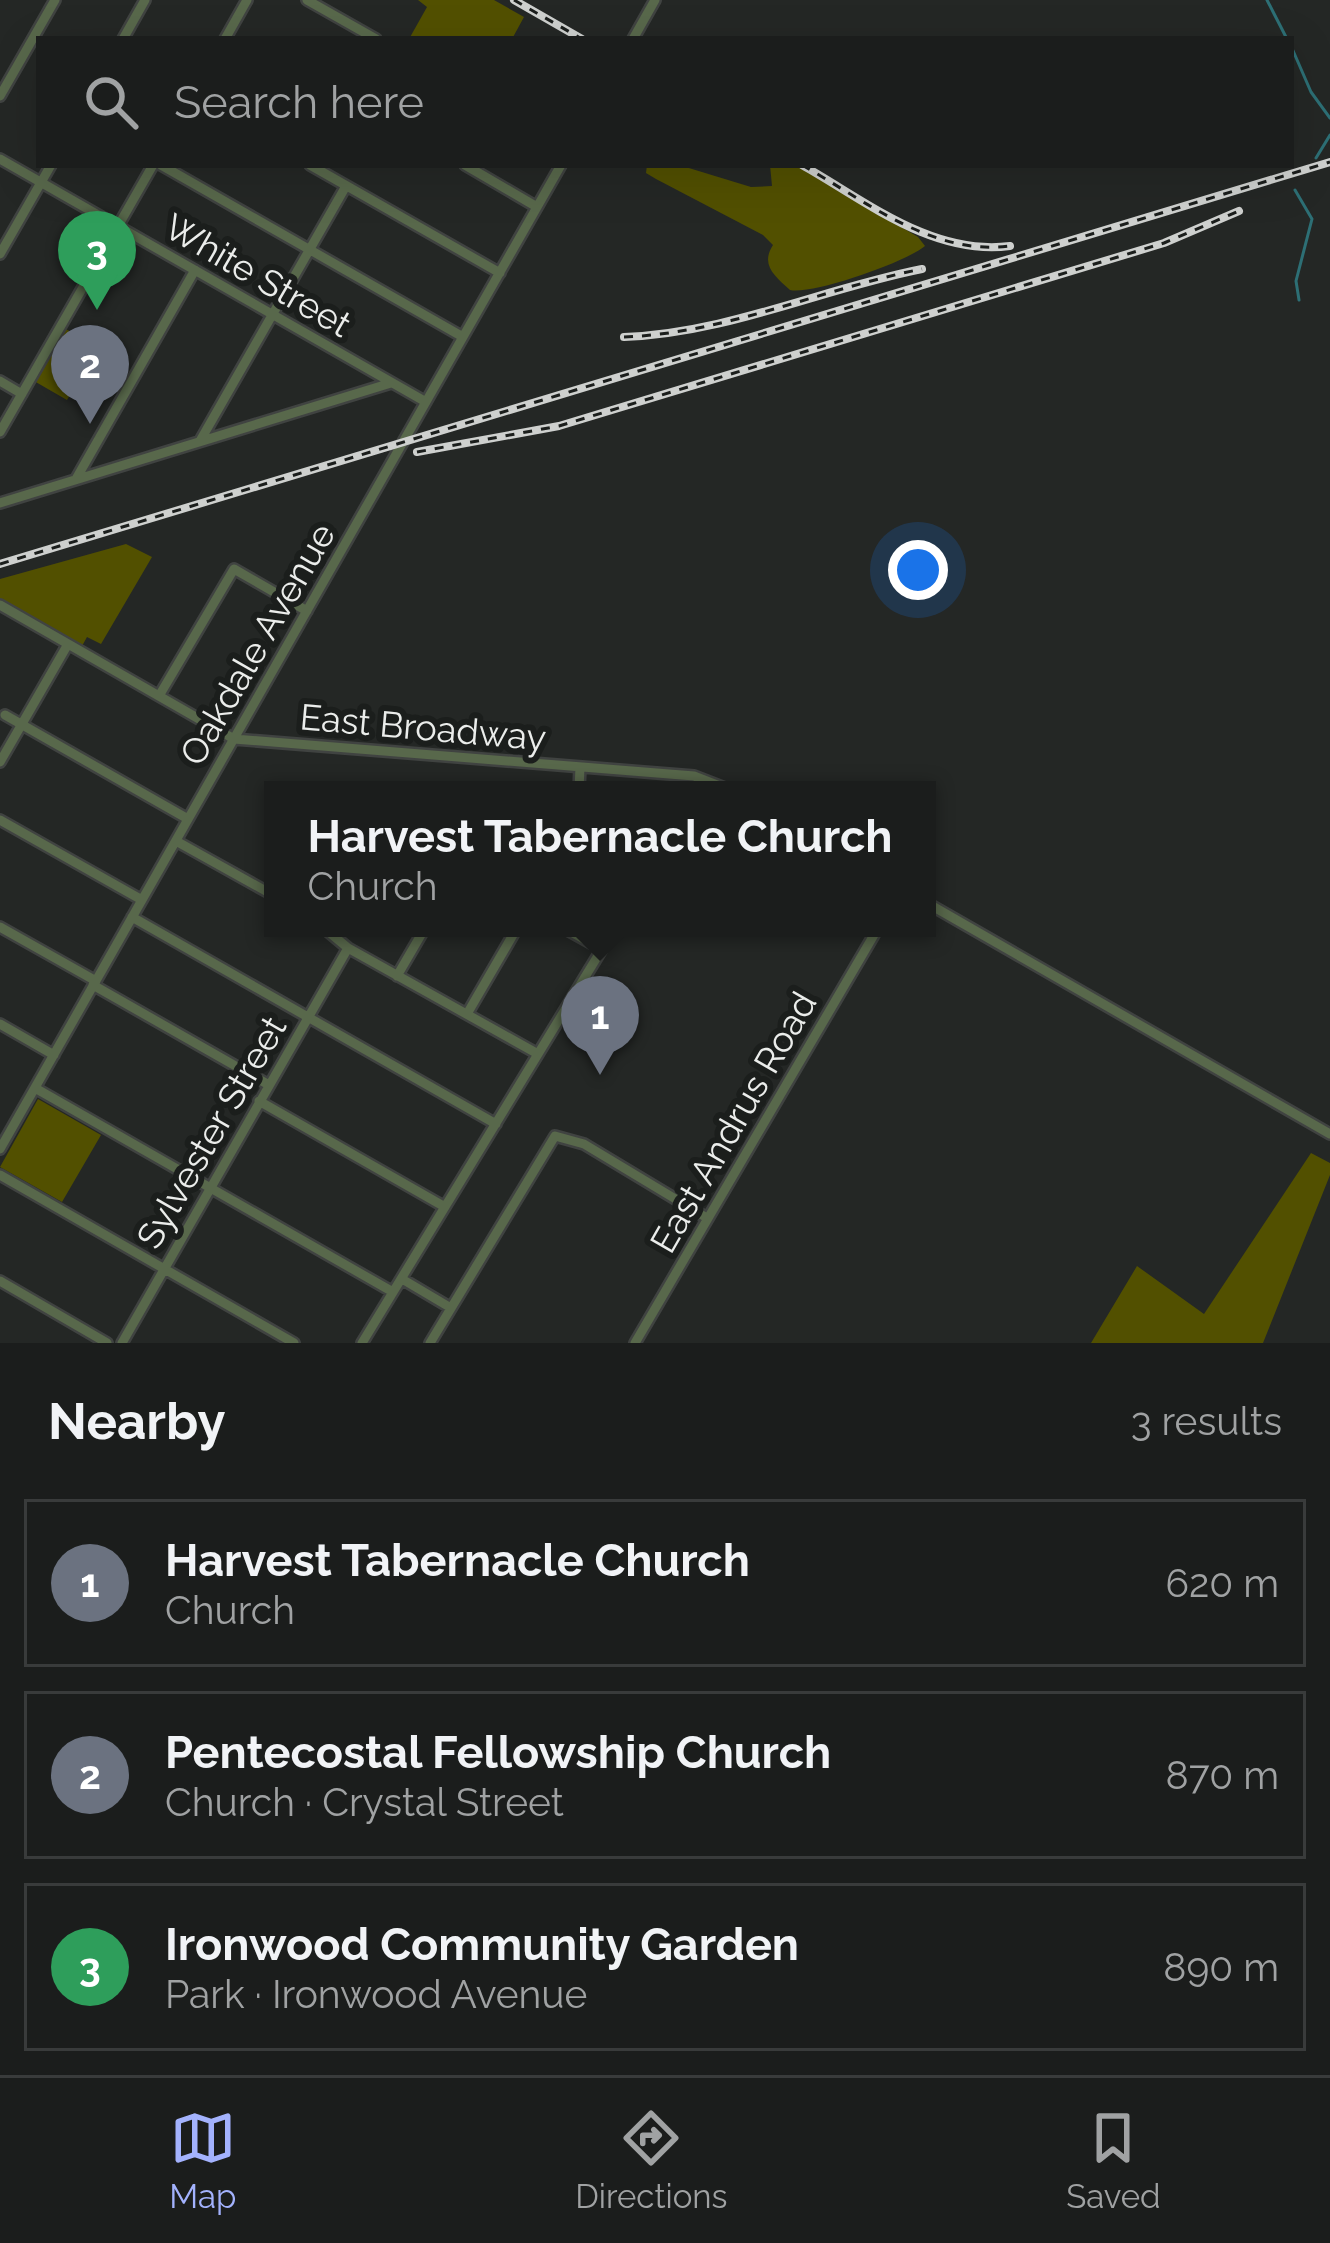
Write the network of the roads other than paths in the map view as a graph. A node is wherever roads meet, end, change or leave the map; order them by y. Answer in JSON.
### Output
{"nodes":[{"id":1,"x":55,"y":0,"type":"edge"},
{"id":2,"x":145,"y":0,"type":"edge"},
{"id":3,"x":247,"y":0,"type":"edge"},
{"id":4,"x":307,"y":0,"type":"edge"},
{"id":5,"x":655,"y":0,"type":"edge"},
{"id":6,"x":125,"y":36,"type":"edge"},
{"id":7,"x":227,"y":36,"type":"edge"},
{"id":8,"x":371,"y":36,"type":"edge"},
{"id":9,"x":635,"y":36,"type":"edge"},
{"id":10,"x":0,"y":96,"type":"edge"},
{"id":11,"x":0,"y":159,"type":"edge"},
{"id":12,"x":49,"y":168,"type":"edge"},
{"id":13,"x":155,"y":168,"type":"edge"},
{"id":14,"x":162,"y":168,"type":"edge"},
{"id":15,"x":315,"y":168,"type":"edge"},
{"id":16,"x":470,"y":168,"type":"edge"},
{"id":17,"x":559,"y":168,"type":"edge"},
{"id":18,"x":41,"y":182,"type":"junction"},
{"id":19,"x":346,"y":186,"type":"junction"},
{"id":20,"x":537,"y":207,"type":"junction"},
{"id":21,"x":118,"y":226,"type":"junction"},
{"id":22,"x":310,"y":250,"type":"junction"},
{"id":23,"x":0,"y":254,"type":"edge"},
{"id":24,"x":195,"y":270,"type":"junction"},
{"id":25,"x":500,"y":273,"type":"junction"},
{"id":26,"x":273,"y":315,"type":"junction"},
{"id":27,"x":463,"y":337,"type":"junction"},
{"id":28,"x":0,"y":381,"type":"edge"},
{"id":29,"x":392,"y":383,"type":"junction"},
{"id":30,"x":22,"y":394,"type":"junction"},
{"id":31,"x":426,"y":402,"type":"junction"},
{"id":32,"x":0,"y":432,"type":"edge"},
{"id":33,"x":200,"y":441,"type":"junction"},
{"id":34,"x":76,"y":479,"type":"junction"},
{"id":35,"x":0,"y":502,"type":"edge"},
{"id":36,"x":0,"y":605,"type":"edge"},
{"id":37,"x":307,"y":611,"type":"junction"},
{"id":38,"x":68,"y":644,"type":"junction"},
{"id":39,"x":159,"y":696,"type":"junction"},
{"id":40,"x":5,"y":715,"type":"dead end"},
{"id":41,"x":22,"y":725,"type":"junction"},
{"id":42,"x":234,"y":739,"type":"junction"},
{"id":43,"x":0,"y":762,"type":"edge"},
{"id":44,"x":580,"y":766,"type":"junction"},
{"id":45,"x":579,"y":781,"type":"edge"},
{"id":46,"x":712,"y":781,"type":"edge"},
{"id":47,"x":188,"y":819,"type":"junction"},
{"id":48,"x":0,"y":820,"type":"edge"},
{"id":49,"x":176,"y":841,"type":"junction"},
{"id":50,"x":264,"y":890,"type":"edge"},
{"id":51,"x":142,"y":900,"type":"junction"},
{"id":52,"x":936,"y":908,"type":"edge"},
{"id":53,"x":132,"y":917,"type":"junction"},
{"id":54,"x":0,"y":927,"type":"edge"},
{"id":55,"x":335,"y":937,"type":"edge"},
{"id":56,"x":419,"y":937,"type":"edge"},
{"id":57,"x":512,"y":937,"type":"edge"},
{"id":58,"x":580,"y":937,"type":"edge"},
{"id":59,"x":873,"y":937,"type":"edge"},
{"id":60,"x":348,"y":948,"type":"junction"},
{"id":61,"x":397,"y":976,"type":"junction"},
{"id":62,"x":95,"y":983,"type":"junction"},
{"id":63,"x":467,"y":1014,"type":"junction"},
{"id":64,"x":308,"y":1017,"type":"junction"},
{"id":65,"x":0,"y":1024,"type":"edge"},
{"id":66,"x":538,"y":1054,"type":"junction"},
{"id":67,"x":54,"y":1055,"type":"junction"},
{"id":68,"x":268,"y":1085,"type":"junction"},
{"id":69,"x":35,"y":1088,"type":"junction"},
{"id":70,"x":260,"y":1101,"type":"junction"},
{"id":71,"x":0,"y":1120,"type":"edge"},
{"id":72,"x":496,"y":1124,"type":"junction"},
{"id":73,"x":12,"y":1127,"type":"junction"},
{"id":74,"x":1330,"y":1134,"type":"edge"},
{"id":75,"x":0,"y":1149,"type":"edge"},
{"id":76,"x":0,"y":1175,"type":"edge"},
{"id":77,"x":210,"y":1188,"type":"junction"},
{"id":78,"x":445,"y":1207,"type":"junction"},
{"id":79,"x":707,"y":1218,"type":"junction"},
{"id":80,"x":165,"y":1269,"type":"junction"},
{"id":81,"x":402,"y":1279,"type":"junction"},
{"id":82,"x":0,"y":1281,"type":"edge"},
{"id":83,"x":393,"y":1292,"type":"junction"},
{"id":84,"x":451,"y":1308,"type":"junction"},
{"id":85,"x":107,"y":1343,"type":"edge"},
{"id":86,"x":122,"y":1343,"type":"edge"},
{"id":87,"x":294,"y":1343,"type":"edge"},
{"id":88,"x":362,"y":1343,"type":"edge"},
{"id":89,"x":430,"y":1343,"type":"edge"},
{"id":90,"x":635,"y":1343,"type":"edge"}],
"edges":[{"from":1,"to":10,"type":"street"},
{"from":2,"to":6,"type":"street"},
{"from":3,"to":7,"type":"street"},
{"from":4,"to":8,"type":"street"},
{"from":5,"to":9,"type":"street"},
{"from":11,"to":18,"type":"street","name":"White Street"},
{"from":12,"to":18,"type":"street"},
{"from":13,"to":21,"type":"street"},
{"from":14,"to":22,"type":"street"},
{"from":15,"to":19,"type":"street"},
{"from":16,"to":20,"type":"street"},
{"from":17,"to":20,"type":"street","name":"Oakdale Avenue"},
{"from":18,"to":21,"type":"street","name":"White Street"},
{"from":18,"to":23,"type":"street"},
{"from":19,"to":22,"type":"street"},
{"from":19,"to":25,"type":"street"},
{"from":20,"to":25,"type":"street","name":"Oakdale Avenue"},
{"from":21,"to":24,"type":"street","name":"White Street"},
{"from":21,"to":30,"type":"street"},
{"from":22,"to":26,"type":"street"},
{"from":22,"to":27,"type":"street"},
{"from":24,"to":26,"type":"street","name":"White Street"},
{"from":24,"to":34,"type":"street"},
{"from":25,"to":27,"type":"street","name":"Oakdale Avenue"},
{"from":26,"to":29,"type":"street","name":"White Street"},
{"from":26,"to":33,"type":"street"},
{"from":27,"to":31,"type":"street","name":"Oakdale Avenue"},
{"from":28,"to":30,"type":"street"},
{"from":29,"to":31,"type":"street","name":"White Street"},
{"from":29,"to":33,"type":"street"},
{"from":30,"to":32,"type":"street"},
{"from":31,"to":37,"type":"street","name":"Oakdale Avenue"},
{"from":33,"to":34,"type":"street"},
{"from":34,"to":35,"type":"street"},
{"from":36,"to":38,"type":"street","name":"East Broadway"},
{"from":37,"to":39,"type":"street"},
{"from":37,"to":42,"type":"street","name":"Oakdale Avenue"},
{"from":38,"to":39,"type":"street","name":"East Broadway"},
{"from":38,"to":41,"type":"street"},
{"from":39,"to":42,"type":"street","name":"East Broadway"},
{"from":40,"to":41,"type":"street"},
{"from":41,"to":43,"type":"street"},
{"from":41,"to":47,"type":"street"},
{"from":42,"to":44,"type":"street","name":"East Broadway"},
{"from":42,"to":47,"type":"street","name":"Oakdale Avenue"},
{"from":44,"to":45,"type":"street"},
{"from":44,"to":46,"type":"street","name":"East Broadway"},
{"from":47,"to":49,"type":"street","name":"Oakdale Avenue"},
{"from":48,"to":51,"type":"street"},
{"from":49,"to":50,"type":"street"},
{"from":49,"to":51,"type":"street","name":"Oakdale Avenue"},
{"from":51,"to":53,"type":"street","name":"Oakdale Avenue"},
{"from":52,"to":74,"type":"street"},
{"from":53,"to":62,"type":"street","name":"Oakdale Avenue"},
{"from":53,"to":64,"type":"street"},
{"from":54,"to":62,"type":"street"},
{"from":55,"to":60,"type":"street"},
{"from":56,"to":61,"type":"street"},
{"from":57,"to":63,"type":"street"},
{"from":58,"to":66,"type":"street"},
{"from":59,"to":79,"type":"street","name":"East Andrus Road"},
{"from":60,"to":61,"type":"street"},
{"from":60,"to":64,"type":"street","name":"Sylvester Street"},
{"from":61,"to":63,"type":"street"},
{"from":62,"to":67,"type":"street","name":"Oakdale Avenue"},
{"from":62,"to":68,"type":"street"},
{"from":63,"to":66,"type":"street"},
{"from":64,"to":68,"type":"street","name":"Sylvester Street"},
{"from":64,"to":72,"type":"street"},
{"from":65,"to":67,"type":"street"},
{"from":66,"to":72,"type":"street"},
{"from":67,"to":69,"type":"street","name":"Oakdale Avenue"},
{"from":68,"to":70,"type":"street","name":"Sylvester Street"},
{"from":69,"to":73,"type":"street","name":"Oakdale Avenue"},
{"from":69,"to":77,"type":"street"},
{"from":70,"to":77,"type":"street","name":"Sylvester Street"},
{"from":70,"to":78,"type":"street"},
{"from":71,"to":73,"type":"street"},
{"from":72,"to":78,"type":"street"},
{"from":73,"to":75,"type":"street","name":"Oakdale Avenue"},
{"from":76,"to":80,"type":"street"},
{"from":77,"to":80,"type":"street","name":"Sylvester Street"},
{"from":77,"to":83,"type":"street"},
{"from":78,"to":81,"type":"street"},
{"from":79,"to":84,"type":"street"},
{"from":79,"to":90,"type":"street","name":"East Andrus Road"},
{"from":80,"to":86,"type":"street","name":"Sylvester Street"},
{"from":80,"to":87,"type":"street"},
{"from":81,"to":83,"type":"street"},
{"from":81,"to":84,"type":"street"},
{"from":82,"to":85,"type":"street"},
{"from":83,"to":88,"type":"street"},
{"from":84,"to":89,"type":"street"}]}
